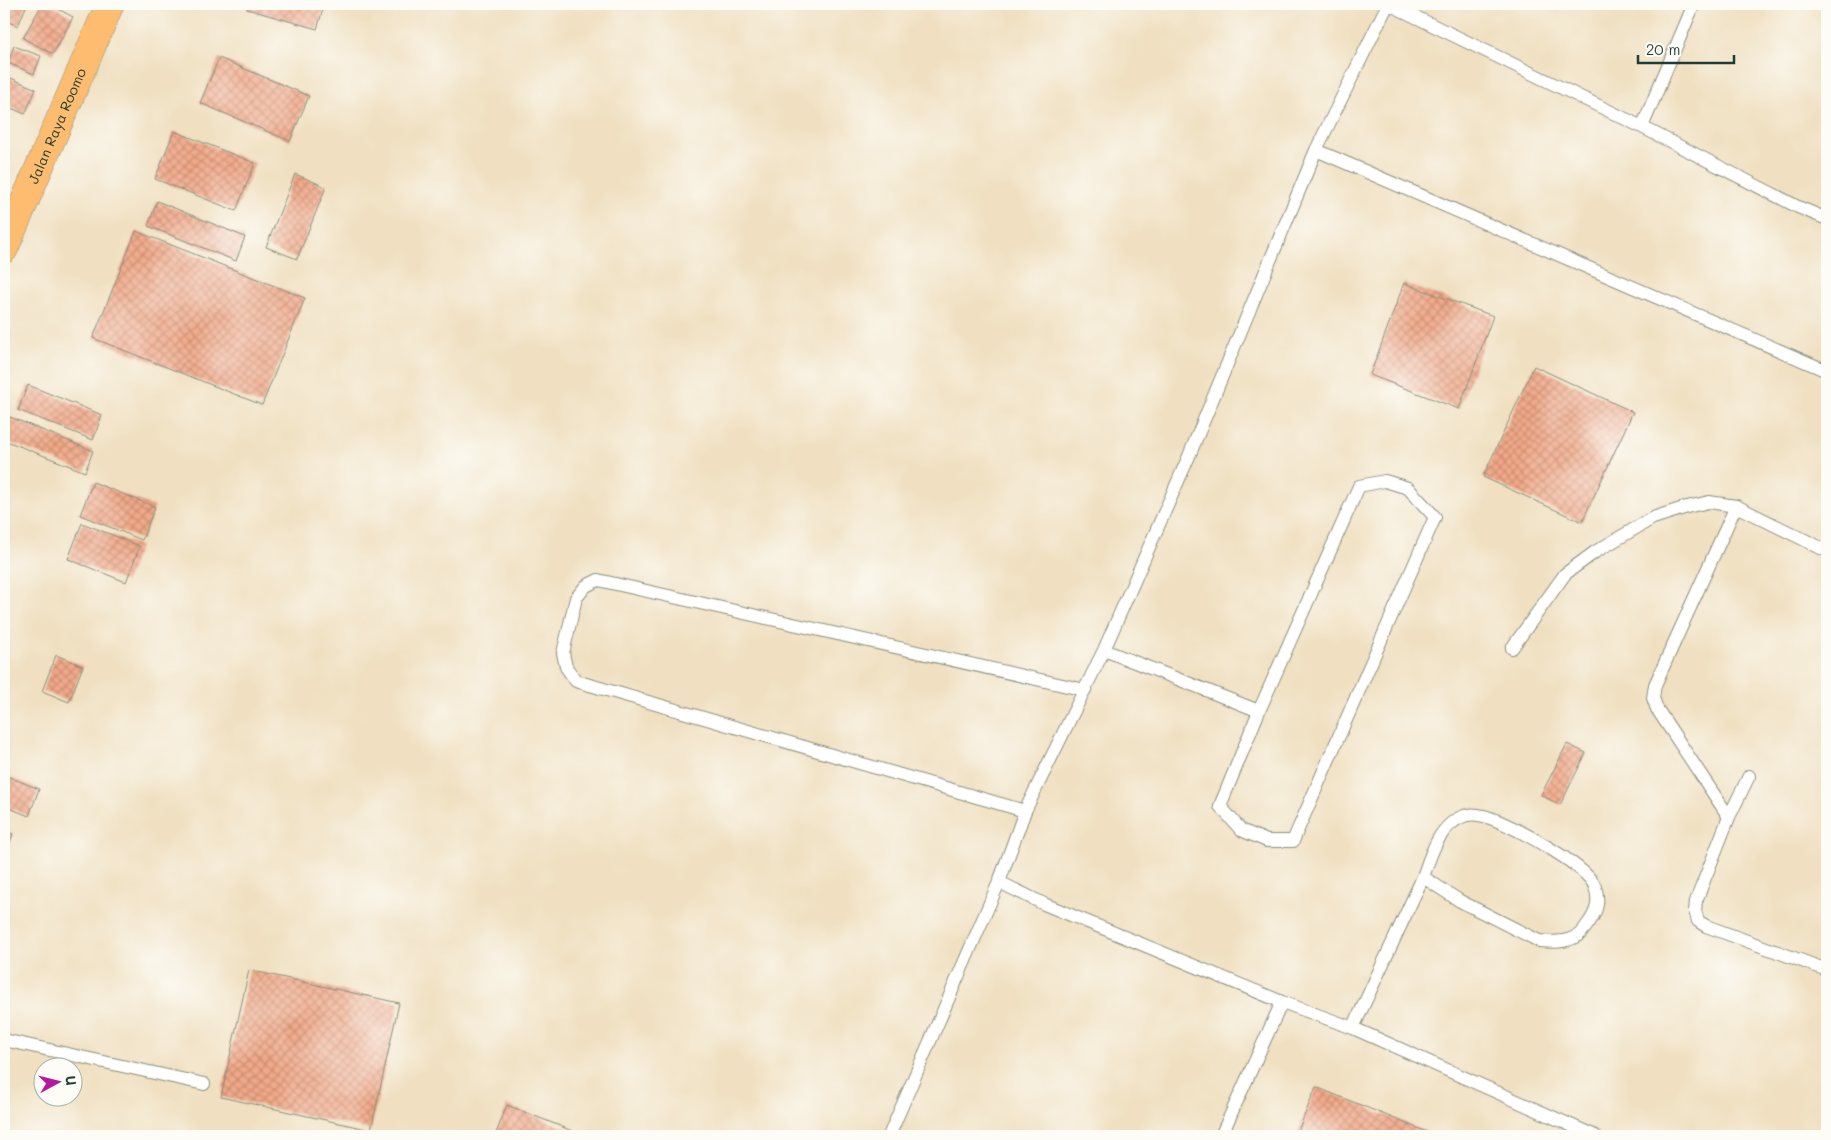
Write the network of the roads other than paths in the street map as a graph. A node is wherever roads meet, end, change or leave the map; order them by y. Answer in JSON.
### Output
{"nodes":[{"id":1,"x":110,"y":4,"type":"edge"},
{"id":2,"x":1388,"y":4,"type":"edge"},
{"id":3,"x":1694,"y":4,"type":"edge"},
{"id":4,"x":1642,"y":127,"type":"junction"},
{"id":5,"x":1316,"y":150,"type":"junction"},
{"id":6,"x":1827,"y":220,"type":"edge"},
{"id":7,"x":4,"y":249,"type":"edge"},
{"id":8,"x":1827,"y":372,"type":"edge"},
{"id":9,"x":1736,"y":506,"type":"junction"},
{"id":10,"x":1827,"y":551,"type":"edge"},
{"id":11,"x":1512,"y":648,"type":"dead end"},
{"id":12,"x":1104,"y":650,"type":"junction"},
{"id":13,"x":1084,"y":690,"type":"junction"},
{"id":14,"x":1260,"y":711,"type":"junction"},
{"id":15,"x":1750,"y":776,"type":"dead end"},
{"id":16,"x":1026,"y":811,"type":"junction"},
{"id":17,"x":1729,"y":817,"type":"junction"},
{"id":18,"x":1424,"y":877,"type":"junction"},
{"id":19,"x":999,"y":882,"type":"junction"},
{"id":20,"x":1827,"y":970,"type":"edge"},
{"id":21,"x":1282,"y":1002,"type":"junction"},
{"id":22,"x":1353,"y":1028,"type":"junction"},
{"id":23,"x":4,"y":1040,"type":"edge"},
{"id":24,"x":204,"y":1084,"type":"dead end"},
{"id":25,"x":889,"y":1136,"type":"edge"},
{"id":26,"x":1221,"y":1136,"type":"edge"},
{"id":27,"x":1596,"y":1136,"type":"edge"}],
"edges":[{"from":1,"to":7,"type":"highway","name":"Jalan Raya Roomo"},
{"from":2,"to":4,"type":"lane"},
{"from":2,"to":5,"type":"lane"},
{"from":3,"to":4,"type":"lane"},
{"from":4,"to":6,"type":"lane"},
{"from":5,"to":8,"type":"lane"},
{"from":5,"to":12,"type":"lane"},
{"from":9,"to":10,"type":"lane"},
{"from":9,"to":11,"type":"lane"},
{"from":9,"to":17,"type":"lane"},
{"from":12,"to":13,"type":"lane"},
{"from":12,"to":14,"type":"lane"},
{"from":13,"to":16,"type":"lane"},
{"from":13,"to":16,"type":"lane"},
{"from":14,"to":14,"type":"lane"},
{"from":15,"to":17,"type":"lane"},
{"from":16,"to":19,"type":"lane"},
{"from":17,"to":20,"type":"lane"},
{"from":18,"to":18,"type":"lane"},
{"from":18,"to":22,"type":"lane"},
{"from":19,"to":21,"type":"lane"},
{"from":19,"to":25,"type":"lane"},
{"from":21,"to":22,"type":"lane"},
{"from":21,"to":26,"type":"lane"},
{"from":22,"to":27,"type":"lane"},
{"from":23,"to":24,"type":"lane"}]}
